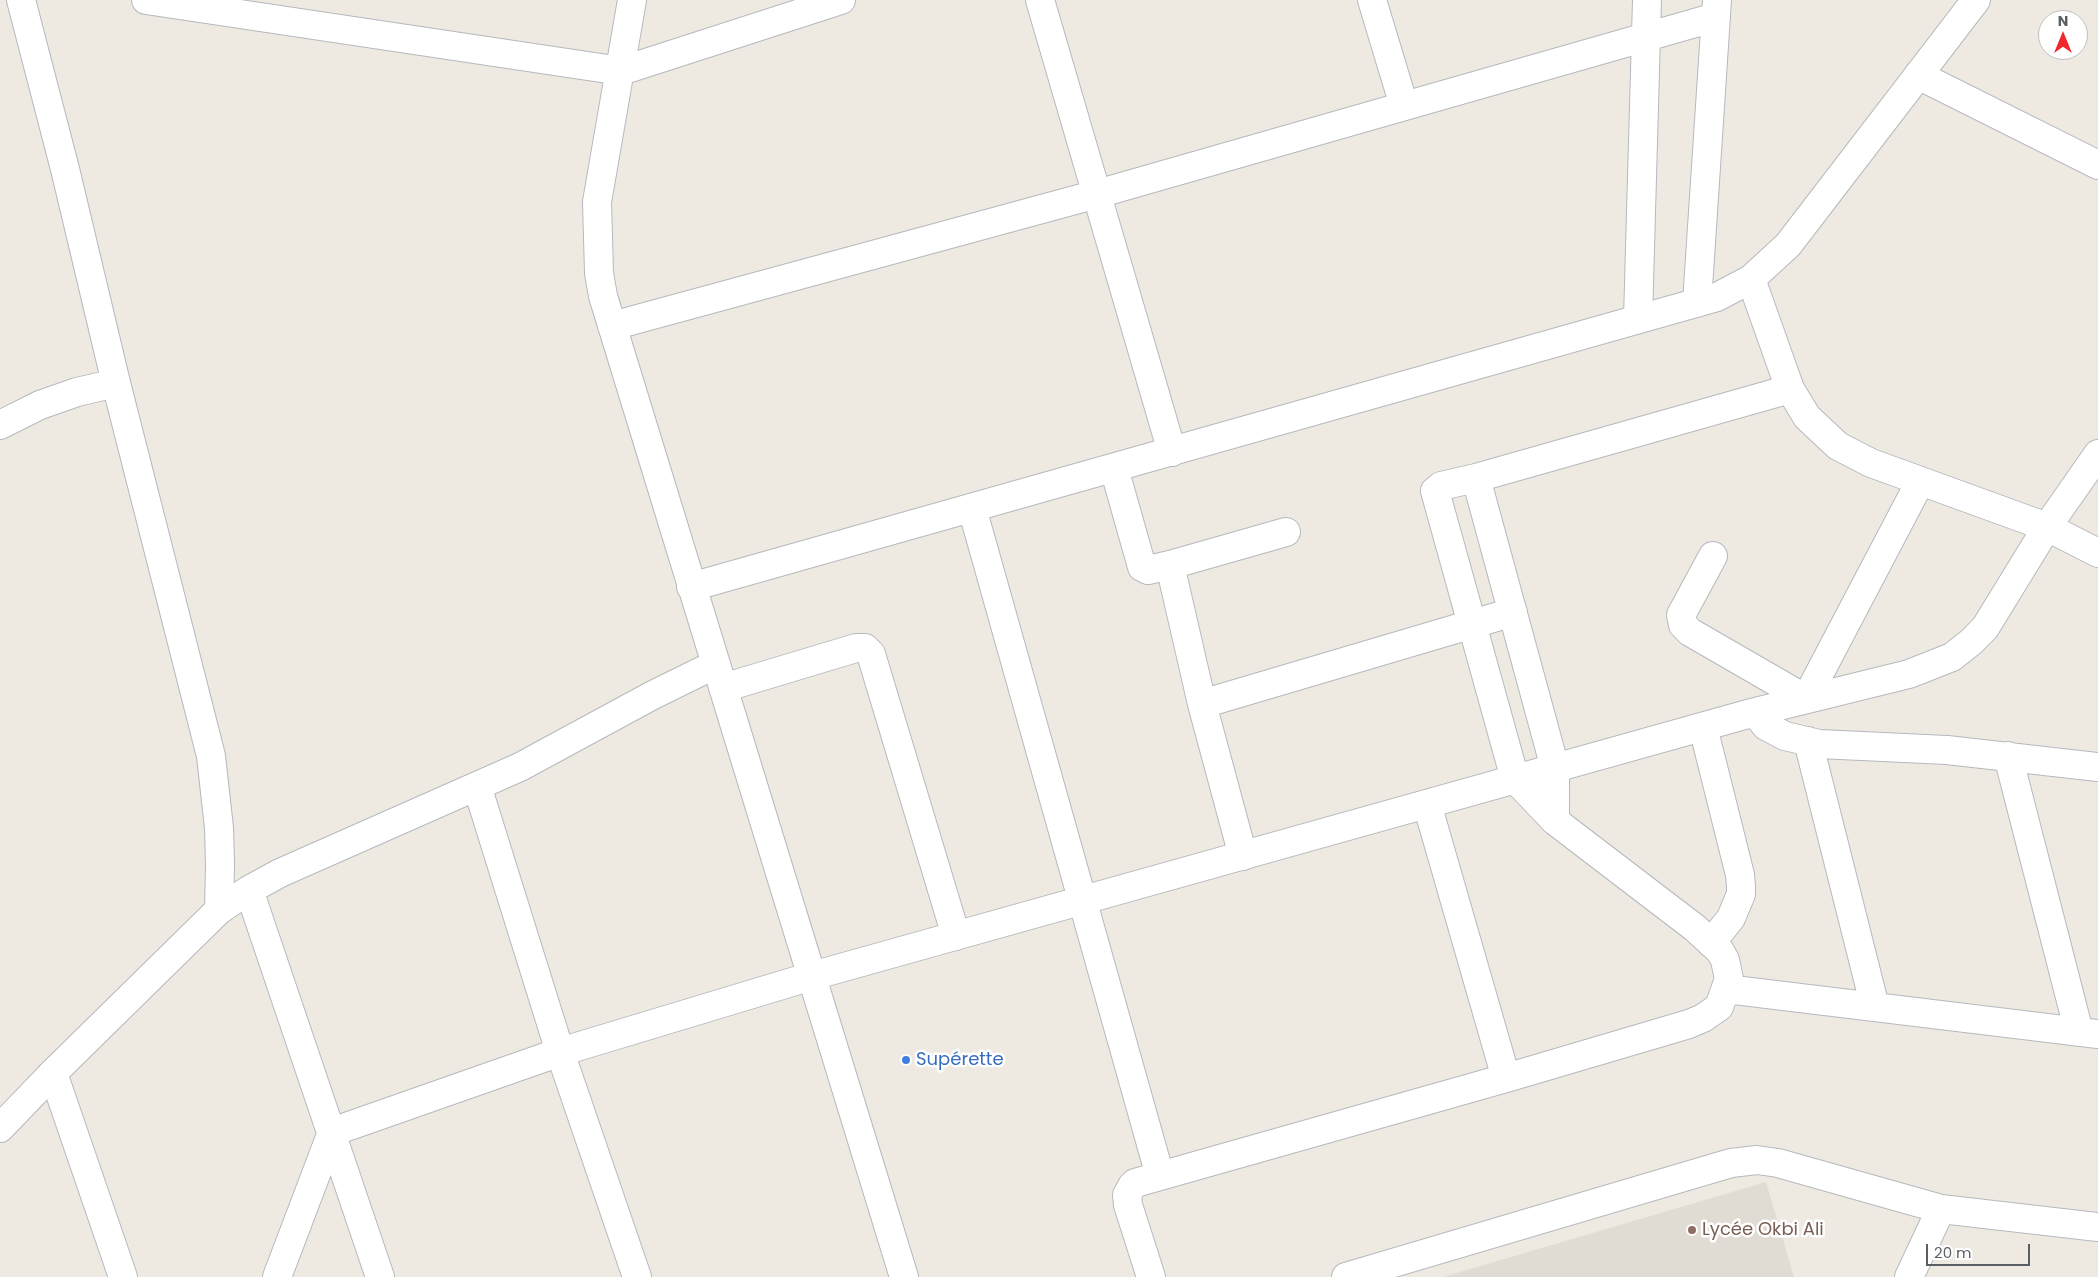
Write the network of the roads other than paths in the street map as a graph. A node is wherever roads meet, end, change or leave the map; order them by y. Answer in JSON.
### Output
{"nodes":[{"id":1,"x":21,"y":0,"type":"edge"},
{"id":2,"x":146,"y":0,"type":"edge"},
{"id":3,"x":632,"y":0,"type":"edge"},
{"id":4,"x":841,"y":0,"type":"edge"},
{"id":5,"x":1040,"y":0,"type":"edge"},
{"id":6,"x":1372,"y":0,"type":"edge"},
{"id":7,"x":1647,"y":0,"type":"edge"},
{"id":8,"x":1976,"y":0,"type":"edge"},
{"id":9,"x":1716,"y":8,"type":"edge"},
{"id":10,"x":1645,"y":38,"type":"junction"},
{"id":11,"x":621,"y":71,"type":"junction"},
{"id":12,"x":1918,"y":75,"type":"junction"},
{"id":13,"x":1404,"y":106,"type":"junction"},
{"id":14,"x":2098,"y":165,"type":"edge"},
{"id":15,"x":1097,"y":194,"type":"junction"},
{"id":16,"x":1751,"y":279,"type":"junction"},
{"id":17,"x":1697,"y":303,"type":"junction"},
{"id":18,"x":1638,"y":319,"type":"junction"},
{"id":19,"x":612,"y":326,"type":"junction"},
{"id":20,"x":116,"y":384,"type":"junction"},
{"id":21,"x":1790,"y":389,"type":"junction"},
{"id":22,"x":0,"y":426,"type":"edge"},
{"id":23,"x":2097,"y":447,"type":"edge"},
{"id":24,"x":1172,"y":452,"type":"junction"},
{"id":25,"x":1114,"y":468,"type":"junction"},
{"id":26,"x":1476,"y":478,"type":"junction"},
{"id":27,"x":1920,"y":482,"type":"junction"},
{"id":28,"x":972,"y":508,"type":"junction"},
{"id":29,"x":2047,"y":527,"type":"junction"},
{"id":30,"x":1286,"y":532,"type":"dead end"},
{"id":31,"x":2098,"y":552,"type":"edge"},
{"id":32,"x":1713,"y":556,"type":"dead end"},
{"id":33,"x":1170,"y":565,"type":"junction"},
{"id":34,"x":691,"y":587,"type":"junction"},
{"id":35,"x":1512,"y":612,"type":"junction"},
{"id":36,"x":1472,"y":625,"type":"junction"},
{"id":37,"x":719,"y":676,"type":"junction"},
{"id":38,"x":1806,"y":698,"type":"junction"},
{"id":39,"x":1202,"y":704,"type":"junction"},
{"id":40,"x":1755,"y":712,"type":"junction"},
{"id":41,"x":1703,"y":727,"type":"junction"},
{"id":42,"x":1808,"y":741,"type":"junction"},
{"id":43,"x":2008,"y":756,"type":"junction"},
{"id":44,"x":2098,"y":767,"type":"edge"},
{"id":45,"x":1555,"y":768,"type":"junction"},
{"id":46,"x":1515,"y":779,"type":"junction"},
{"id":47,"x":477,"y":786,"type":"junction"},
{"id":48,"x":1427,"y":804,"type":"junction"},
{"id":49,"x":1555,"y":822,"type":"junction"},
{"id":50,"x":1243,"y":856,"type":"junction"},
{"id":51,"x":249,"y":890,"type":"junction"},
{"id":52,"x":1082,"y":900,"type":"junction"},
{"id":53,"x":219,"y":910,"type":"junction"},
{"id":54,"x":956,"y":936,"type":"junction"},
{"id":55,"x":1712,"y":943,"type":"junction"},
{"id":56,"x":812,"y":976,"type":"junction"},
{"id":57,"x":1726,"y":989,"type":"junction"},
{"id":58,"x":1875,"y":1007,"type":"junction"},
{"id":59,"x":2088,"y":1033,"type":"edge"},
{"id":60,"x":560,"y":1052,"type":"junction"},
{"id":61,"x":53,"y":1072,"type":"junction"},
{"id":62,"x":1506,"y":1078,"type":"junction"},
{"id":63,"x":0,"y":1128,"type":"edge"},
{"id":64,"x":332,"y":1132,"type":"junction"},
{"id":65,"x":1160,"y":1176,"type":"junction"},
{"id":66,"x":1941,"y":1209,"type":"junction"},
{"id":67,"x":2098,"y":1227,"type":"edge"},
{"id":68,"x":123,"y":1277,"type":"edge"},
{"id":69,"x":277,"y":1277,"type":"edge"},
{"id":70,"x":380,"y":1277,"type":"edge"},
{"id":71,"x":637,"y":1277,"type":"edge"},
{"id":72,"x":904,"y":1277,"type":"edge"},
{"id":73,"x":1151,"y":1277,"type":"edge"},
{"id":74,"x":1346,"y":1277,"type":"edge"},
{"id":75,"x":1910,"y":1277,"type":"edge"}],
"edges":[{"from":1,"to":20,"type":"street"},
{"from":2,"to":11,"type":"street"},
{"from":3,"to":11,"type":"street"},
{"from":4,"to":11,"type":"street"},
{"from":5,"to":15,"type":"street"},
{"from":6,"to":13,"type":"street"},
{"from":7,"to":10,"type":"street"},
{"from":8,"to":12,"type":"street"},
{"from":9,"to":10,"type":"street"},
{"from":9,"to":17,"type":"street"},
{"from":10,"to":13,"type":"street"},
{"from":10,"to":18,"type":"street"},
{"from":11,"to":19,"type":"street"},
{"from":12,"to":14,"type":"street"},
{"from":12,"to":16,"type":"street"},
{"from":13,"to":15,"type":"street"},
{"from":15,"to":19,"type":"street"},
{"from":15,"to":24,"type":"street"},
{"from":16,"to":17,"type":"street"},
{"from":16,"to":21,"type":"street"},
{"from":17,"to":18,"type":"street"},
{"from":18,"to":24,"type":"street"},
{"from":19,"to":34,"type":"street"},
{"from":20,"to":22,"type":"street"},
{"from":20,"to":53,"type":"street"},
{"from":21,"to":26,"type":"street"},
{"from":21,"to":27,"type":"street"},
{"from":23,"to":29,"type":"street"},
{"from":24,"to":25,"type":"street"},
{"from":25,"to":28,"type":"street"},
{"from":25,"to":33,"type":"street"},
{"from":26,"to":35,"type":"street"},
{"from":26,"to":36,"type":"street"},
{"from":27,"to":29,"type":"street"},
{"from":27,"to":38,"type":"street"},
{"from":28,"to":34,"type":"street"},
{"from":28,"to":52,"type":"street"},
{"from":29,"to":31,"type":"street"},
{"from":29,"to":38,"type":"street"},
{"from":30,"to":33,"type":"street"},
{"from":32,"to":38,"type":"street"},
{"from":33,"to":39,"type":"street"},
{"from":34,"to":37,"type":"street"},
{"from":35,"to":36,"type":"street"},
{"from":35,"to":45,"type":"street"},
{"from":36,"to":39,"type":"street"},
{"from":36,"to":46,"type":"street"},
{"from":37,"to":47,"type":"street"},
{"from":37,"to":54,"type":"street"},
{"from":37,"to":56,"type":"street"},
{"from":38,"to":40,"type":"street"},
{"from":39,"to":50,"type":"street"},
{"from":40,"to":41,"type":"street"},
{"from":40,"to":42,"type":"street"},
{"from":41,"to":45,"type":"street"},
{"from":41,"to":55,"type":"street"},
{"from":42,"to":43,"type":"street"},
{"from":42,"to":58,"type":"street"},
{"from":43,"to":44,"type":"street"},
{"from":43,"to":59,"type":"street"},
{"from":45,"to":46,"type":"street"},
{"from":45,"to":49,"type":"street"},
{"from":46,"to":48,"type":"street"},
{"from":46,"to":49,"type":"street"},
{"from":47,"to":51,"type":"street"},
{"from":47,"to":60,"type":"street"},
{"from":48,"to":50,"type":"street"},
{"from":48,"to":62,"type":"street"},
{"from":49,"to":55,"type":"street"},
{"from":50,"to":52,"type":"street"},
{"from":51,"to":53,"type":"street"},
{"from":51,"to":64,"type":"street"},
{"from":52,"to":54,"type":"street"},
{"from":52,"to":65,"type":"street"},
{"from":53,"to":61,"type":"street"},
{"from":54,"to":56,"type":"street"},
{"from":55,"to":57,"type":"street"},
{"from":56,"to":60,"type":"street"},
{"from":56,"to":72,"type":"street"},
{"from":57,"to":58,"type":"street"},
{"from":57,"to":62,"type":"street"},
{"from":58,"to":59,"type":"street"},
{"from":60,"to":64,"type":"street"},
{"from":60,"to":71,"type":"street"},
{"from":61,"to":63,"type":"street"},
{"from":61,"to":68,"type":"street"},
{"from":62,"to":65,"type":"street"},
{"from":64,"to":69,"type":"street"},
{"from":64,"to":70,"type":"street"},
{"from":65,"to":73,"type":"street"},
{"from":66,"to":67,"type":"street"},
{"from":66,"to":74,"type":"street"},
{"from":66,"to":75,"type":"street"}]}
